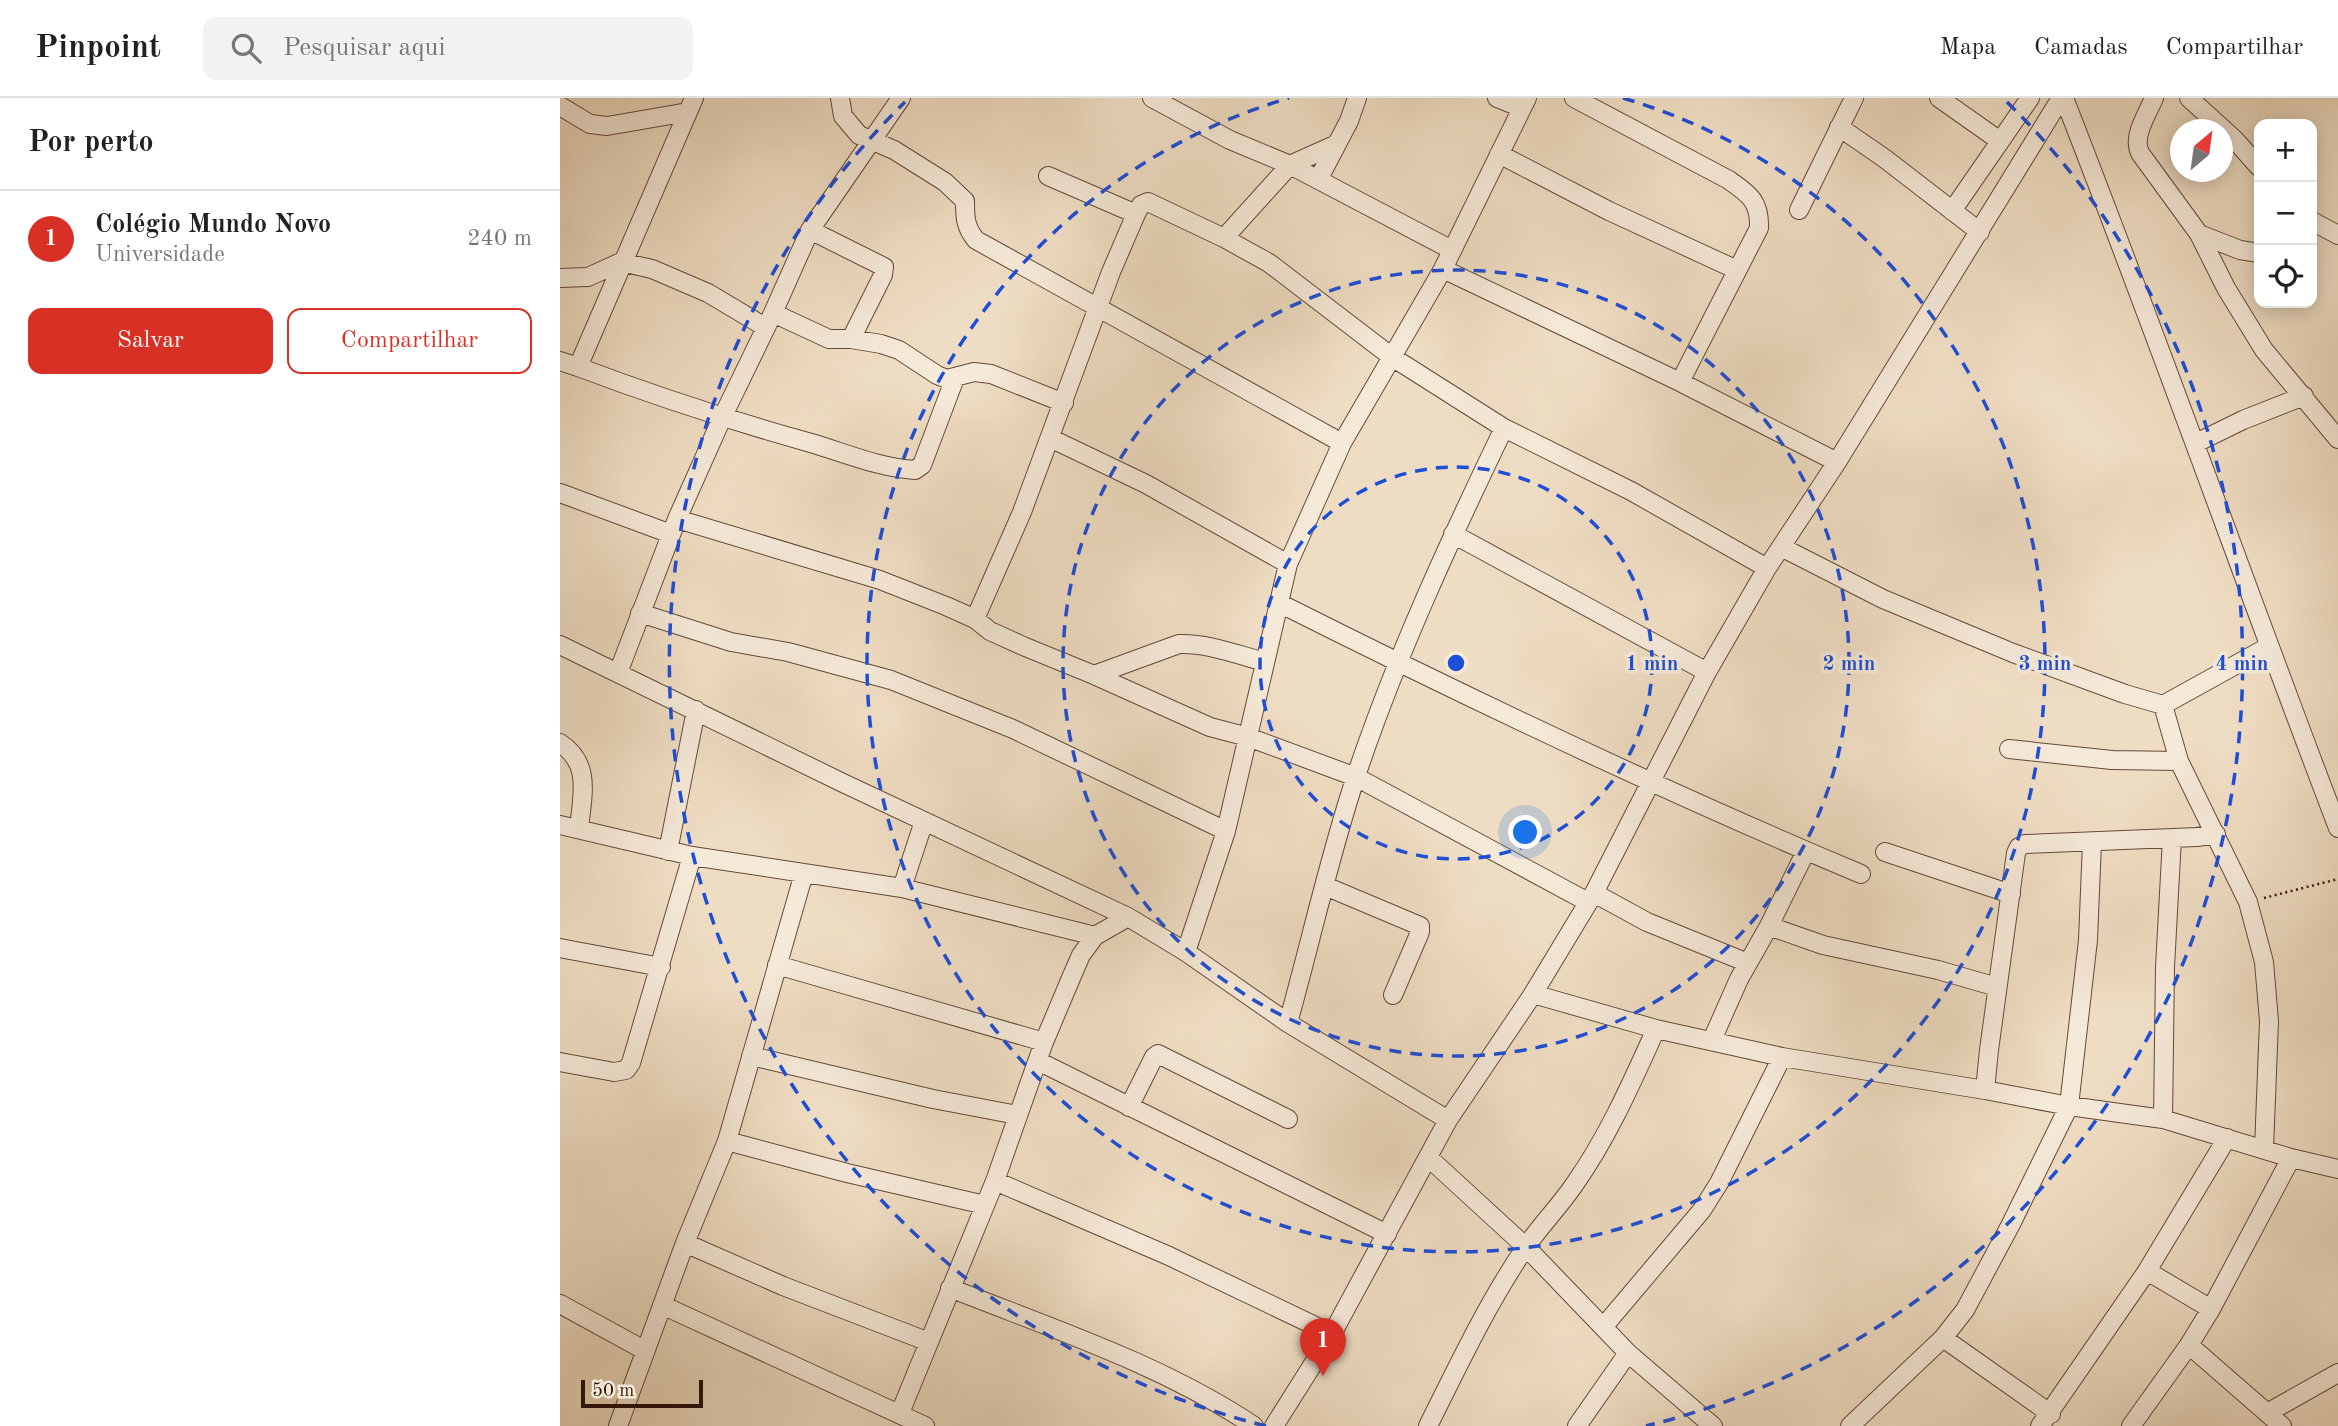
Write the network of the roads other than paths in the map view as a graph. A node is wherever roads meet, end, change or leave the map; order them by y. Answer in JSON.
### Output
{"nodes":[{"id":1,"x":840,"y":98,"type":"edge"},
{"id":2,"x":901,"y":98,"type":"edge"},
{"id":3,"x":1152,"y":98,"type":"edge"},
{"id":4,"x":1357,"y":98,"type":"edge"},
{"id":5,"x":1497,"y":98,"type":"edge"},
{"id":6,"x":1574,"y":98,"type":"edge"},
{"id":7,"x":1854,"y":98,"type":"edge"},
{"id":8,"x":1940,"y":98,"type":"edge"},
{"id":9,"x":2030,"y":98,"type":"edge"},
{"id":10,"x":2063,"y":98,"type":"edge"},
{"id":11,"x":2154,"y":98,"type":"edge"},
{"id":12,"x":2189,"y":98,"type":"edge"},
{"id":13,"x":1525,"y":103,"type":"edge"},
{"id":14,"x":691,"y":105,"type":"edge"},
{"id":15,"x":560,"y":106,"type":"edge"},
{"id":16,"x":1839,"y":127,"type":"junction"},
{"id":17,"x":872,"y":139,"type":"junction"},
{"id":18,"x":2000,"y":141,"type":"junction"},
{"id":19,"x":1337,"y":144,"type":"junction"},
{"id":20,"x":1499,"y":154,"type":"junction"},
{"id":21,"x":2254,"y":161,"type":"edge"},
{"id":22,"x":1290,"y":165,"type":"junction"},
{"id":23,"x":1048,"y":176,"type":"dead end"},
{"id":24,"x":1318,"y":180,"type":"junction"},
{"id":25,"x":1799,"y":210,"type":"dead end"},
{"id":26,"x":1951,"y":211,"type":"junction"},
{"id":27,"x":1136,"y":214,"type":"junction"},
{"id":28,"x":2317,"y":224,"type":"edge"},
{"id":29,"x":810,"y":230,"type":"junction"},
{"id":30,"x":1980,"y":232,"type":"junction"},
{"id":31,"x":2199,"y":234,"type":"junction"},
{"id":32,"x":2338,"y":235,"type":"edge"},
{"id":33,"x":1224,"y":238,"type":"junction"},
{"id":34,"x":1452,"y":250,"type":"junction"},
{"id":35,"x":2254,"y":252,"type":"edge"},
{"id":36,"x":621,"y":262,"type":"junction"},
{"id":37,"x":1443,"y":269,"type":"junction"},
{"id":38,"x":1737,"y":270,"type":"junction"},
{"id":39,"x":560,"y":278,"type":"edge"},
{"id":40,"x":1097,"y":308,"type":"junction"},
{"id":41,"x":769,"y":320,"type":"junction"},
{"id":42,"x":851,"y":339,"type":"junction"},
{"id":43,"x":1392,"y":357,"type":"junction"},
{"id":44,"x":560,"y":361,"type":"edge"},
{"id":45,"x":578,"y":367,"type":"junction"},
{"id":46,"x":956,"y":378,"type":"junction"},
{"id":47,"x":1680,"y":382,"type":"junction"},
{"id":48,"x":2304,"y":396,"type":"junction"},
{"id":49,"x":1064,"y":403,"type":"junction"},
{"id":50,"x":722,"y":418,"type":"junction"},
{"id":51,"x":1504,"y":428,"type":"junction"},
{"id":52,"x":1050,"y":438,"type":"junction"},
{"id":53,"x":2338,"y":439,"type":"edge"},
{"id":54,"x":1342,"y":443,"type":"junction"},
{"id":55,"x":2196,"y":443,"type":"junction"},
{"id":56,"x":1836,"y":462,"type":"junction"},
{"id":57,"x":560,"y":493,"type":"edge"},
{"id":58,"x":674,"y":526,"type":"junction"},
{"id":59,"x":1453,"y":534,"type":"junction"},
{"id":60,"x":1780,"y":547,"type":"junction"},
{"id":61,"x":1288,"y":564,"type":"junction"},
{"id":62,"x":1767,"y":568,"type":"junction"},
{"id":63,"x":1279,"y":603,"type":"junction"},
{"id":64,"x":640,"y":613,"type":"junction"},
{"id":65,"x":975,"y":619,"type":"junction"},
{"id":66,"x":560,"y":645,"type":"edge"},
{"id":67,"x":2268,"y":647,"type":"junction"},
{"id":68,"x":1265,"y":662,"type":"junction"},
{"id":69,"x":1398,"y":663,"type":"junction"},
{"id":70,"x":1707,"y":672,"type":"junction"},
{"id":71,"x":618,"y":673,"type":"junction"},
{"id":72,"x":1094,"y":675,"type":"junction"},
{"id":73,"x":2163,"y":705,"type":"junction"},
{"id":74,"x":696,"y":710,"type":"junction"},
{"id":75,"x":1248,"y":737,"type":"junction"},
{"id":76,"x":560,"y":743,"type":"edge"},
{"id":77,"x":2009,"y":749,"type":"dead end"},
{"id":78,"x":2179,"y":761,"type":"junction"},
{"id":79,"x":1356,"y":777,"type":"junction"},
{"id":80,"x":1652,"y":783,"type":"junction"},
{"id":81,"x":924,"y":821,"type":"junction"},
{"id":82,"x":560,"y":825,"type":"edge"},
{"id":83,"x":2338,"y":828,"type":"edge"},
{"id":84,"x":579,"y":829,"type":"junction"},
{"id":85,"x":1226,"y":831,"type":"junction"},
{"id":86,"x":2216,"y":834,"type":"junction"},
{"id":87,"x":2172,"y":838,"type":"junction"},
{"id":88,"x":2092,"y":842,"type":"junction"},
{"id":89,"x":668,"y":851,"type":"junction"},
{"id":90,"x":1805,"y":851,"type":"junction"},
{"id":91,"x":1885,"y":852,"type":"dead end"},
{"id":92,"x":692,"y":856,"type":"junction"},
{"id":93,"x":804,"y":873,"type":"junction"},
{"id":94,"x":1861,"y":874,"type":"dead end"},
{"id":95,"x":1325,"y":886,"type":"junction"},
{"id":96,"x":902,"y":888,"type":"junction"},
{"id":97,"x":2011,"y":894,"type":"junction"},
{"id":98,"x":1591,"y":897,"type":"junction"},
{"id":99,"x":1128,"y":917,"type":"junction"},
{"id":100,"x":1769,"y":926,"type":"junction"},
{"id":101,"x":1095,"y":936,"type":"junction"},
{"id":102,"x":560,"y":948,"type":"edge"},
{"id":103,"x":1186,"y":952,"type":"junction"},
{"id":104,"x":1748,"y":963,"type":"junction"},
{"id":105,"x":777,"y":965,"type":"junction"},
{"id":106,"x":660,"y":967,"type":"junction"},
{"id":107,"x":1997,"y":987,"type":"junction"},
{"id":108,"x":1533,"y":994,"type":"junction"},
{"id":109,"x":1393,"y":995,"type":"dead end"},
{"id":110,"x":1288,"y":1023,"type":"junction"},
{"id":111,"x":1656,"y":1029,"type":"junction"},
{"id":112,"x":1712,"y":1040,"type":"junction"},
{"id":113,"x":1044,"y":1042,"type":"junction"},
{"id":114,"x":751,"y":1056,"type":"junction"},
{"id":115,"x":1782,"y":1057,"type":"junction"},
{"id":116,"x":1038,"y":1061,"type":"junction"},
{"id":117,"x":560,"y":1062,"type":"edge"},
{"id":118,"x":1985,"y":1090,"type":"junction"},
{"id":119,"x":2069,"y":1106,"type":"junction"},
{"id":120,"x":1129,"y":1107,"type":"junction"},
{"id":121,"x":1017,"y":1115,"type":"junction"},
{"id":122,"x":1288,"y":1119,"type":"dead end"},
{"id":123,"x":2163,"y":1119,"type":"junction"},
{"id":124,"x":1448,"y":1120,"type":"junction"},
{"id":125,"x":2227,"y":1138,"type":"junction"},
{"id":126,"x":727,"y":1141,"type":"junction"},
{"id":127,"x":2264,"y":1149,"type":"junction"},
{"id":128,"x":1429,"y":1158,"type":"junction"},
{"id":129,"x":2291,"y":1158,"type":"junction"},
{"id":130,"x":2338,"y":1170,"type":"edge"},
{"id":131,"x":995,"y":1181,"type":"junction"},
{"id":132,"x":985,"y":1205,"type":"junction"},
{"id":133,"x":1387,"y":1234,"type":"junction"},
{"id":134,"x":685,"y":1242,"type":"junction"},
{"id":135,"x":1526,"y":1247,"type":"junction"},
{"id":136,"x":2147,"y":1271,"type":"junction"},
{"id":137,"x":950,"y":1288,"type":"junction"},
{"id":138,"x":560,"y":1304,"type":"edge"},
{"id":139,"x":662,"y":1305,"type":"junction"},
{"id":140,"x":2211,"y":1310,"type":"junction"},
{"id":141,"x":1604,"y":1326,"type":"junction"},
{"id":142,"x":1332,"y":1334,"type":"junction"},
{"id":143,"x":1943,"y":1338,"type":"junction"},
{"id":144,"x":929,"y":1342,"type":"junction"},
{"id":145,"x":2189,"y":1345,"type":"junction"},
{"id":146,"x":644,"y":1350,"type":"junction"},
{"id":147,"x":1628,"y":1353,"type":"junction"},
{"id":148,"x":2338,"y":1373,"type":"edge"},
{"id":149,"x":2269,"y":1412,"type":"junction"},
{"id":150,"x":900,"y":1413,"type":"junction"},
{"id":151,"x":2045,"y":1420,"type":"edge"},
{"id":152,"x":618,"y":1426,"type":"edge"},
{"id":153,"x":925,"y":1426,"type":"edge"},
{"id":154,"x":1254,"y":1426,"type":"edge"},
{"id":155,"x":1274,"y":1426,"type":"edge"},
{"id":156,"x":1428,"y":1426,"type":"edge"},
{"id":157,"x":1577,"y":1426,"type":"edge"},
{"id":158,"x":1713,"y":1426,"type":"edge"},
{"id":159,"x":1850,"y":1426,"type":"edge"},
{"id":160,"x":2131,"y":1426,"type":"edge"},
{"id":161,"x":2282,"y":1426,"type":"edge"}],
"edges":[{"from":1,"to":17,"type":"street"},
{"from":2,"to":17,"type":"street"},
{"from":3,"to":22,"type":"street"},
{"from":4,"to":19,"type":"street"},
{"from":5,"to":13,"type":"street"},
{"from":6,"to":38,"type":"street"},
{"from":7,"to":16,"type":"street"},
{"from":8,"to":18,"type":"street"},
{"from":9,"to":18,"type":"street"},
{"from":10,"to":30,"type":"street"},
{"from":10,"to":55,"type":"street"},
{"from":11,"to":31,"type":"street"},
{"from":12,"to":21,"type":"street"},
{"from":13,"to":20,"type":"street"},
{"from":14,"to":15,"type":"street"},
{"from":14,"to":36,"type":"street"},
{"from":16,"to":25,"type":"street"},
{"from":16,"to":26,"type":"street"},
{"from":17,"to":29,"type":"street"},
{"from":17,"to":40,"type":"street"},
{"from":18,"to":26,"type":"street"},
{"from":19,"to":22,"type":"street"},
{"from":19,"to":24,"type":"street"},
{"from":20,"to":34,"type":"street"},
{"from":20,"to":38,"type":"street"},
{"from":22,"to":24,"type":"street"},
{"from":22,"to":33,"type":"street"},
{"from":23,"to":27,"type":"street"},
{"from":24,"to":34,"type":"street"},
{"from":26,"to":30,"type":"street"},
{"from":27,"to":33,"type":"street"},
{"from":27,"to":40,"type":"street"},
{"from":28,"to":32,"type":"street"},
{"from":29,"to":41,"type":"street"},
{"from":29,"to":42,"type":"street"},
{"from":30,"to":56,"type":"street"},
{"from":31,"to":35,"type":"street"},
{"from":31,"to":48,"type":"street"},
{"from":33,"to":43,"type":"street"},
{"from":34,"to":37,"type":"street"},
{"from":36,"to":39,"type":"street"},
{"from":36,"to":41,"type":"street"},
{"from":36,"to":45,"type":"street"},
{"from":37,"to":43,"type":"street"},
{"from":37,"to":47,"type":"street"},
{"from":38,"to":47,"type":"street"},
{"from":40,"to":49,"type":"street"},
{"from":40,"to":54,"type":"street"},
{"from":41,"to":42,"type":"street"},
{"from":41,"to":50,"type":"street"},
{"from":42,"to":46,"type":"street"},
{"from":43,"to":51,"type":"street"},
{"from":43,"to":54,"type":"street"},
{"from":44,"to":45,"type":"street"},
{"from":45,"to":50,"type":"street"},
{"from":46,"to":49,"type":"street"},
{"from":46,"to":50,"type":"street"},
{"from":47,"to":56,"type":"street"},
{"from":48,"to":53,"type":"street"},
{"from":48,"to":55,"type":"street"},
{"from":49,"to":52,"type":"street"},
{"from":50,"to":58,"type":"street"},
{"from":51,"to":59,"type":"street"},
{"from":51,"to":62,"type":"street"},
{"from":52,"to":61,"type":"street"},
{"from":52,"to":65,"type":"street"},
{"from":54,"to":61,"type":"street"},
{"from":55,"to":67,"type":"street"},
{"from":56,"to":60,"type":"street"},
{"from":57,"to":58,"type":"street"},
{"from":58,"to":64,"type":"street"},
{"from":58,"to":65,"type":"street"},
{"from":59,"to":69,"type":"street"},
{"from":59,"to":70,"type":"street"},
{"from":60,"to":62,"type":"street"},
{"from":60,"to":73,"type":"street"},
{"from":61,"to":63,"type":"street"},
{"from":62,"to":70,"type":"street"},
{"from":63,"to":68,"type":"street"},
{"from":63,"to":69,"type":"street"},
{"from":64,"to":71,"type":"street"},
{"from":64,"to":85,"type":"street"},
{"from":65,"to":72,"type":"street"},
{"from":66,"to":71,"type":"street"},
{"from":67,"to":73,"type":"street"},
{"from":67,"to":83,"type":"street"},
{"from":68,"to":72,"type":"street"},
{"from":68,"to":75,"type":"street"},
{"from":69,"to":79,"type":"street"},
{"from":69,"to":80,"type":"street"},
{"from":70,"to":80,"type":"street"},
{"from":71,"to":74,"type":"street"},
{"from":72,"to":75,"type":"street"},
{"from":73,"to":78,"type":"street"},
{"from":74,"to":81,"type":"street"},
{"from":74,"to":89,"type":"street"},
{"from":75,"to":79,"type":"street"},
{"from":75,"to":85,"type":"street"},
{"from":76,"to":84,"type":"street"},
{"from":77,"to":78,"type":"street"},
{"from":78,"to":86,"type":"street"},
{"from":79,"to":95,"type":"street"},
{"from":79,"to":98,"type":"street"},
{"from":80,"to":90,"type":"street"},
{"from":80,"to":98,"type":"street"},
{"from":81,"to":96,"type":"street"},
{"from":81,"to":99,"type":"street"},
{"from":82,"to":84,"type":"street"},
{"from":84,"to":89,"type":"street"},
{"from":85,"to":103,"type":"street"},
{"from":86,"to":87,"type":"street"},
{"from":86,"to":127,"type":"street"},
{"from":87,"to":88,"type":"street"},
{"from":87,"to":123,"type":"street"},
{"from":88,"to":97,"type":"street"},
{"from":88,"to":119,"type":"street"},
{"from":89,"to":92,"type":"street"},
{"from":90,"to":94,"type":"street"},
{"from":90,"to":100,"type":"street"},
{"from":91,"to":97,"type":"street"},
{"from":92,"to":93,"type":"street"},
{"from":92,"to":106,"type":"street"},
{"from":93,"to":96,"type":"street"},
{"from":93,"to":105,"type":"street"},
{"from":95,"to":109,"type":"street"},
{"from":95,"to":110,"type":"street"},
{"from":96,"to":101,"type":"street"},
{"from":97,"to":107,"type":"street"},
{"from":98,"to":104,"type":"street"},
{"from":98,"to":108,"type":"street"},
{"from":99,"to":101,"type":"street"},
{"from":99,"to":103,"type":"street"},
{"from":100,"to":104,"type":"street"},
{"from":100,"to":107,"type":"street"},
{"from":101,"to":113,"type":"street"},
{"from":102,"to":106,"type":"street"},
{"from":103,"to":110,"type":"street"},
{"from":104,"to":112,"type":"street"},
{"from":105,"to":113,"type":"street"},
{"from":105,"to":114,"type":"street"},
{"from":106,"to":117,"type":"street"},
{"from":107,"to":118,"type":"street"},
{"from":108,"to":111,"type":"street"},
{"from":108,"to":124,"type":"street"},
{"from":110,"to":124,"type":"street"},
{"from":111,"to":112,"type":"street"},
{"from":111,"to":135,"type":"street"},
{"from":112,"to":115,"type":"street"},
{"from":113,"to":116,"type":"street"},
{"from":114,"to":121,"type":"street"},
{"from":114,"to":126,"type":"street"},
{"from":115,"to":118,"type":"street"},
{"from":115,"to":141,"type":"street"},
{"from":116,"to":120,"type":"street"},
{"from":116,"to":121,"type":"street"},
{"from":118,"to":119,"type":"street"},
{"from":119,"to":123,"type":"street"},
{"from":119,"to":143,"type":"street"},
{"from":120,"to":122,"type":"street"},
{"from":120,"to":133,"type":"street"},
{"from":121,"to":131,"type":"street"},
{"from":123,"to":125,"type":"street"},
{"from":124,"to":128,"type":"street"},
{"from":125,"to":127,"type":"street"},
{"from":125,"to":136,"type":"street"},
{"from":126,"to":132,"type":"street"},
{"from":126,"to":134,"type":"street"},
{"from":127,"to":129,"type":"street"},
{"from":128,"to":133,"type":"street"},
{"from":128,"to":135,"type":"street"},
{"from":129,"to":130,"type":"street"},
{"from":129,"to":140,"type":"street"},
{"from":131,"to":132,"type":"street"},
{"from":131,"to":142,"type":"street"},
{"from":132,"to":137,"type":"street"},
{"from":133,"to":142,"type":"street"},
{"from":134,"to":139,"type":"street"},
{"from":134,"to":144,"type":"street"},
{"from":135,"to":141,"type":"street"},
{"from":135,"to":156,"type":"street"},
{"from":136,"to":140,"type":"street"},
{"from":136,"to":151,"type":"street"},
{"from":137,"to":144,"type":"street"},
{"from":137,"to":154,"type":"street"},
{"from":138,"to":146,"type":"street"},
{"from":139,"to":146,"type":"street"},
{"from":139,"to":150,"type":"street"},
{"from":140,"to":145,"type":"street"},
{"from":141,"to":147,"type":"street"},
{"from":142,"to":155,"type":"street"},
{"from":143,"to":151,"type":"street"},
{"from":143,"to":159,"type":"street"},
{"from":144,"to":150,"type":"street"},
{"from":145,"to":149,"type":"street"},
{"from":145,"to":160,"type":"street"},
{"from":146,"to":152,"type":"street"},
{"from":147,"to":157,"type":"street"},
{"from":147,"to":158,"type":"street"},
{"from":148,"to":149,"type":"street"},
{"from":149,"to":161,"type":"street"},
{"from":150,"to":153,"type":"street"}]}
